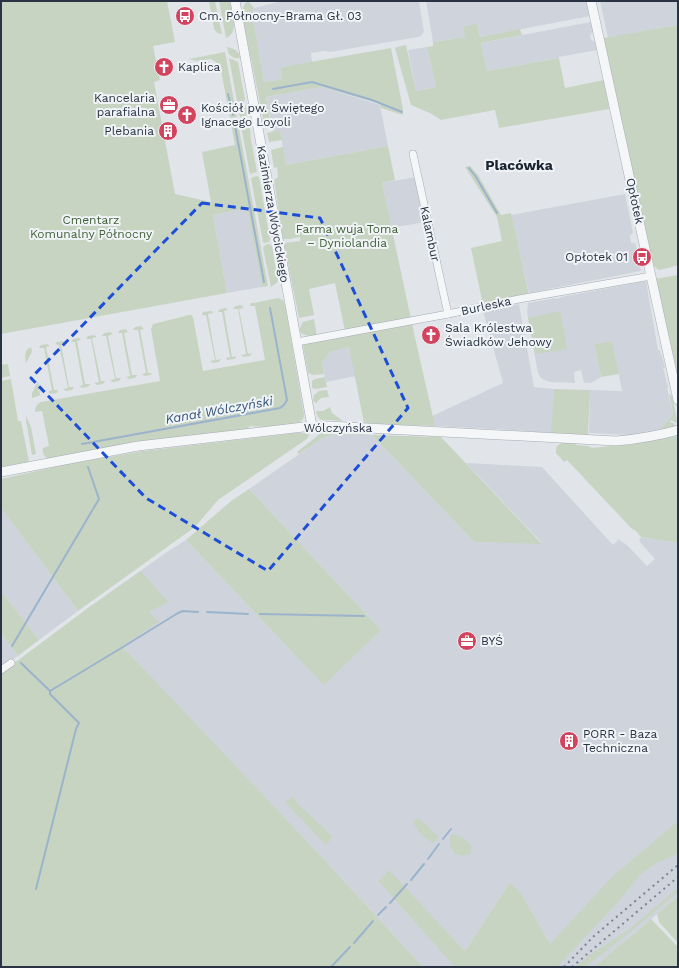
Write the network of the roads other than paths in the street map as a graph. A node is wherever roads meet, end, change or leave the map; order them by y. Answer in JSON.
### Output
{"nodes":[{"id":1,"x":236,"y":1,"type":"edge"},
{"id":2,"x":591,"y":1,"type":"edge"},
{"id":3,"x":413,"y":154,"type":"dead end"},
{"id":4,"x":651,"y":276,"type":"junction"},
{"id":5,"x":448,"y":314,"type":"junction"},
{"id":6,"x":297,"y":342,"type":"junction"},
{"id":7,"x":678,"y":400,"type":"edge"},
{"id":8,"x":312,"y":426,"type":"junction"},
{"id":9,"x":678,"y":430,"type":"edge"},
{"id":10,"x":1,"y":472,"type":"edge"},
{"id":11,"x":11,"y":663,"type":"dead end"},
{"id":12,"x":1,"y":670,"type":"edge"}],
"edges":[{"from":1,"to":6,"type":"street","name":"Kazimierza Wóycickiego"},
{"from":2,"to":4,"type":"street","name":"Opłotek"},
{"from":3,"to":5,"type":"street","name":"Kalambur"},
{"from":4,"to":5,"type":"street","name":"Burleska"},
{"from":4,"to":7,"type":"street","name":"Opłotek"},
{"from":5,"to":6,"type":"street","name":"Burleska"},
{"from":6,"to":8,"type":"street","name":"Kazimierza Wóycickiego"},
{"from":8,"to":9,"type":"street","name":"Wólczyńska"},
{"from":8,"to":10,"type":"street","name":"Wólczyńska"},
{"from":11,"to":12,"type":"street"}]}
